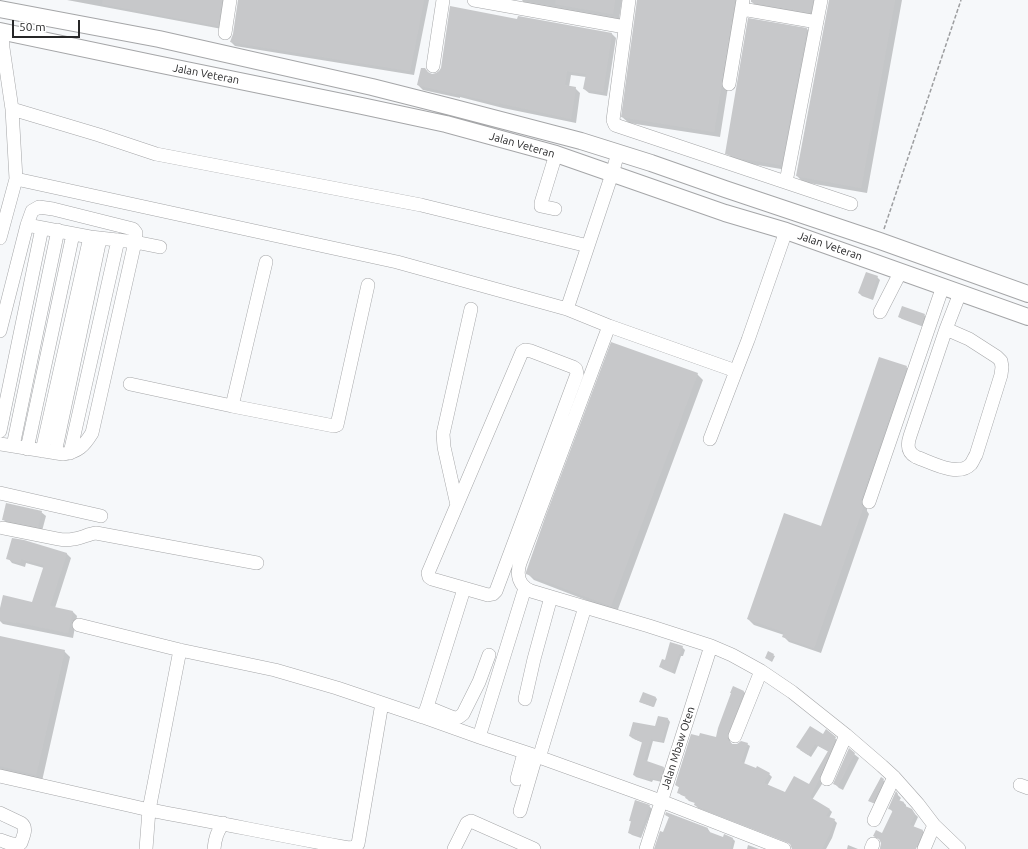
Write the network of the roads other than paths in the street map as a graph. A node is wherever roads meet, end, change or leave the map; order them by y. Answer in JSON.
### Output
{"nodes":[{"id":1,"x":230,"y":0,"type":"edge"},
{"id":2,"x":443,"y":0,"type":"edge"},
{"id":3,"x":474,"y":0,"type":"edge"},
{"id":4,"x":629,"y":0,"type":"edge"},
{"id":5,"x":821,"y":0,"type":"edge"},
{"id":6,"x":513,"y":3,"type":"edge"},
{"id":7,"x":743,"y":5,"type":"edge"},
{"id":8,"x":0,"y":9,"type":"edge"},
{"id":9,"x":817,"y":22,"type":"junction"},
{"id":10,"x":625,"y":27,"type":"junction"},
{"id":11,"x":1,"y":31,"type":"edge"},
{"id":12,"x":225,"y":33,"type":"dead end"},
{"id":13,"x":159,"y":39,"type":"junction"},
{"id":14,"x":152,"y":63,"type":"junction"},
{"id":15,"x":432,"y":66,"type":"dead end"},
{"id":16,"x":729,"y":84,"type":"dead end"},
{"id":17,"x":12,"y":110,"type":"junction"},
{"id":18,"x":618,"y":153,"type":"junction"},
{"id":19,"x":556,"y":154,"type":"junction"},
{"id":20,"x":612,"y":174,"type":"junction"},
{"id":21,"x":16,"y":179,"type":"junction"},
{"id":22,"x":786,"y":182,"type":"junction"},
{"id":23,"x":851,"y":204,"type":"dead end"},
{"id":24,"x":555,"y":209,"type":"dead end"},
{"id":25,"x":27,"y":225,"type":"junction"},
{"id":26,"x":42,"y":228,"type":"junction"},
{"id":27,"x":58,"y":230,"type":"junction"},
{"id":28,"x":786,"y":231,"type":"junction"},
{"id":29,"x":73,"y":234,"type":"junction"},
{"id":30,"x":0,"y":236,"type":"edge"},
{"id":31,"x":95,"y":238,"type":"junction"},
{"id":32,"x":118,"y":240,"type":"junction"},
{"id":33,"x":135,"y":242,"type":"junction"},
{"id":34,"x":588,"y":246,"type":"junction"},
{"id":35,"x":160,"y":247,"type":"dead end"},
{"id":36,"x":266,"y":262,"type":"dead end"},
{"id":37,"x":900,"y":271,"type":"junction"},
{"id":38,"x":368,"y":285,"type":"dead end"},
{"id":39,"x":943,"y":286,"type":"junction"},
{"id":40,"x":960,"y":293,"type":"junction"},
{"id":41,"x":1028,"y":294,"type":"edge"},
{"id":42,"x":471,"y":309,"type":"dead end"},
{"id":43,"x":567,"y":309,"type":"junction"},
{"id":44,"x":880,"y":312,"type":"dead end"},
{"id":45,"x":1028,"y":317,"type":"edge"},
{"id":46,"x":609,"y":326,"type":"junction"},
{"id":47,"x":946,"y":329,"type":"junction"},
{"id":48,"x":0,"y":331,"type":"edge"},
{"id":49,"x":736,"y":371,"type":"junction"},
{"id":50,"x":130,"y":384,"type":"dead end"},
{"id":51,"x":232,"y":406,"type":"junction"},
{"id":52,"x":0,"y":431,"type":"edge"},
{"id":53,"x":710,"y":439,"type":"dead end"},
{"id":54,"x":6,"y":445,"type":"edge"},
{"id":55,"x":27,"y":449,"type":"junction"},
{"id":56,"x":49,"y":452,"type":"junction"},
{"id":57,"x":70,"y":453,"type":"junction"},
{"id":58,"x":0,"y":493,"type":"edge"},
{"id":59,"x":869,"y":502,"type":"dead end"},
{"id":60,"x":457,"y":505,"type":"junction"},
{"id":61,"x":101,"y":516,"type":"dead end"},
{"id":62,"x":1,"y":532,"type":"edge"},
{"id":63,"x":257,"y":563,"type":"dead end"},
{"id":64,"x":464,"y":588,"type":"junction"},
{"id":65,"x":523,"y":592,"type":"junction"},
{"id":66,"x":552,"y":597,"type":"junction"},
{"id":67,"x":583,"y":612,"type":"junction"},
{"id":68,"x":79,"y":625,"type":"dead end"},
{"id":69,"x":711,"y":646,"type":"junction"},
{"id":70,"x":180,"y":650,"type":"junction"},
{"id":71,"x":488,"y":655,"type":"dead end"},
{"id":72,"x":761,"y":671,"type":"junction"},
{"id":73,"x":526,"y":699,"type":"dead end"},
{"id":74,"x":382,"y":703,"type":"junction"},
{"id":75,"x":425,"y":712,"type":"junction"},
{"id":76,"x":735,"y":736,"type":"dead end"},
{"id":77,"x":479,"y":738,"type":"junction"},
{"id":78,"x":845,"y":738,"type":"junction"},
{"id":79,"x":533,"y":755,"type":"junction"},
{"id":80,"x":0,"y":776,"type":"edge"},
{"id":81,"x":517,"y":780,"type":"dead end"},
{"id":82,"x":827,"y":780,"type":"dead end"},
{"id":83,"x":893,"y":781,"type":"junction"},
{"id":84,"x":661,"y":801,"type":"junction"},
{"id":85,"x":149,"y":810,"type":"junction"},
{"id":86,"x":520,"y":811,"type":"dead end"},
{"id":87,"x":0,"y":813,"type":"edge"},
{"id":88,"x":874,"y":820,"type":"dead end"},
{"id":89,"x":223,"y":823,"type":"junction"},
{"id":90,"x":933,"y":829,"type":"junction"},
{"id":91,"x":0,"y":840,"type":"edge"},
{"id":92,"x":146,"y":849,"type":"edge"},
{"id":93,"x":214,"y":849,"type":"edge"},
{"id":94,"x":454,"y":849,"type":"edge"},
{"id":95,"x":534,"y":849,"type":"edge"},
{"id":96,"x":646,"y":849,"type":"edge"},
{"id":97,"x":782,"y":849,"type":"edge"},
{"id":98,"x":924,"y":849,"type":"edge"},
{"id":99,"x":959,"y":849,"type":"edge"}],
"edges":[{"from":1,"to":12,"type":"street"},
{"from":2,"to":15,"type":"street"},
{"from":3,"to":6,"type":"street"},
{"from":4,"to":10,"type":"street"},
{"from":5,"to":9,"type":"street"},
{"from":6,"to":10,"type":"street"},
{"from":7,"to":9,"type":"street"},
{"from":7,"to":16,"type":"street"},
{"from":8,"to":13,"type":"main road","name":"Jalan Veteran"},
{"from":9,"to":22,"type":"street"},
{"from":10,"to":22,"type":"street"},
{"from":11,"to":14,"type":"main road","name":"Jalan Veteran"},
{"from":11,"to":17,"type":"street"},
{"from":13,"to":14,"type":"main road"},
{"from":13,"to":18,"type":"main road","name":"Jalan Veteran"},
{"from":14,"to":19,"type":"main road","name":"Jalan Veteran"},
{"from":17,"to":21,"type":"street"},
{"from":17,"to":34,"type":"street"},
{"from":18,"to":20,"type":"street"},
{"from":18,"to":41,"type":"main road","name":"Jalan Veteran"},
{"from":19,"to":20,"type":"main road","name":"Jalan Veteran"},
{"from":19,"to":24,"type":"street"},
{"from":20,"to":28,"type":"main road","name":"Jalan Veteran"},
{"from":20,"to":34,"type":"street"},
{"from":21,"to":30,"type":"street"},
{"from":21,"to":43,"type":"street"},
{"from":22,"to":23,"type":"street"},
{"from":25,"to":26,"type":"street"},
{"from":25,"to":33,"type":"street"},
{"from":25,"to":48,"type":"street"},
{"from":26,"to":27,"type":"street"},
{"from":26,"to":52,"type":"street"},
{"from":27,"to":29,"type":"street"},
{"from":27,"to":54,"type":"street"},
{"from":28,"to":37,"type":"main road","name":"Jalan Veteran"},
{"from":28,"to":49,"type":"street"},
{"from":29,"to":31,"type":"street"},
{"from":29,"to":55,"type":"street"},
{"from":31,"to":32,"type":"street"},
{"from":31,"to":56,"type":"street"},
{"from":32,"to":33,"type":"street"},
{"from":32,"to":57,"type":"street"},
{"from":33,"to":35,"type":"street"},
{"from":33,"to":57,"type":"street"},
{"from":34,"to":43,"type":"street"},
{"from":36,"to":51,"type":"street"},
{"from":37,"to":39,"type":"main road","name":"Jalan Veteran"},
{"from":37,"to":44,"type":"street"},
{"from":38,"to":51,"type":"street"},
{"from":39,"to":40,"type":"main road","name":"Jalan Veteran"},
{"from":39,"to":59,"type":"street"},
{"from":40,"to":45,"type":"main road","name":"Jalan Veteran"},
{"from":40,"to":47,"type":"street"},
{"from":42,"to":60,"type":"street"},
{"from":43,"to":46,"type":"street"},
{"from":46,"to":49,"type":"street"},
{"from":46,"to":65,"type":"street"},
{"from":47,"to":47,"type":"street"},
{"from":49,"to":53,"type":"street"},
{"from":50,"to":51,"type":"street"},
{"from":54,"to":55,"type":"street"},
{"from":55,"to":56,"type":"street"},
{"from":56,"to":57,"type":"street"},
{"from":58,"to":61,"type":"street"},
{"from":60,"to":64,"type":"street"},
{"from":60,"to":64,"type":"street"},
{"from":62,"to":63,"type":"street"},
{"from":64,"to":75,"type":"street"},
{"from":65,"to":66,"type":"street"},
{"from":65,"to":77,"type":"street"},
{"from":66,"to":67,"type":"street"},
{"from":66,"to":73,"type":"street"},
{"from":67,"to":69,"type":"street"},
{"from":67,"to":79,"type":"street"},
{"from":68,"to":70,"type":"street"},
{"from":69,"to":72,"type":"street"},
{"from":69,"to":84,"type":"street","name":"Jalan Mbaw Oten"},
{"from":70,"to":74,"type":"street"},
{"from":70,"to":85,"type":"street"},
{"from":71,"to":75,"type":"street"},
{"from":72,"to":76,"type":"street"},
{"from":72,"to":78,"type":"street"},
{"from":74,"to":75,"type":"street"},
{"from":74,"to":89,"type":"street"},
{"from":75,"to":77,"type":"street"},
{"from":77,"to":79,"type":"street"},
{"from":78,"to":82,"type":"street"},
{"from":78,"to":83,"type":"street"},
{"from":79,"to":81,"type":"street"},
{"from":79,"to":84,"type":"street"},
{"from":79,"to":86,"type":"street"},
{"from":80,"to":85,"type":"street"},
{"from":83,"to":88,"type":"street"},
{"from":83,"to":90,"type":"street"},
{"from":84,"to":96,"type":"street","name":"Jalan Mbaw Oten"},
{"from":84,"to":97,"type":"street"},
{"from":85,"to":89,"type":"street"},
{"from":85,"to":92,"type":"street"},
{"from":87,"to":91,"type":"street"},
{"from":89,"to":93,"type":"street"},
{"from":90,"to":98,"type":"street"},
{"from":90,"to":99,"type":"street"},
{"from":94,"to":95,"type":"street"}]}
